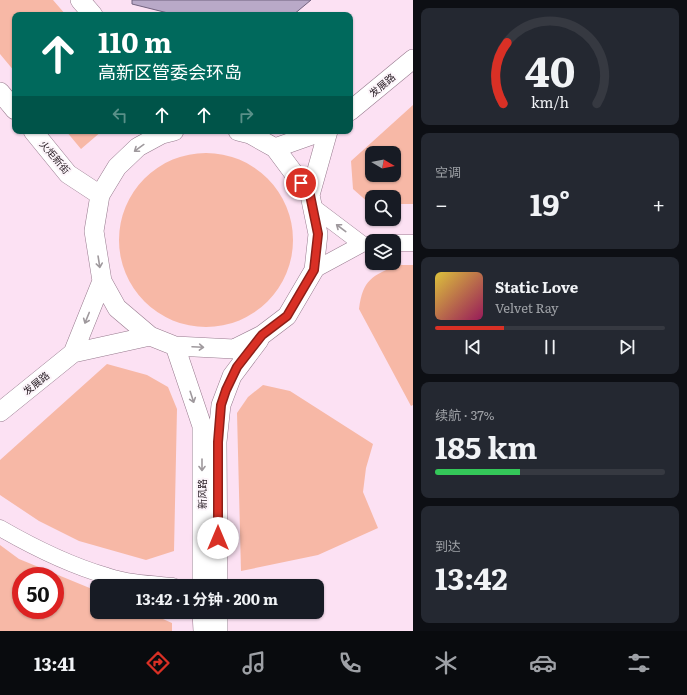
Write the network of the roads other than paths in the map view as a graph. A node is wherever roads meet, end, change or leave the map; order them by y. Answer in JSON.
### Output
{"nodes":[{"id":1,"x":80,"y":0,"type":"edge"},
{"id":2,"x":90,"y":12,"type":"edge"},
{"id":3,"x":413,"y":59,"type":"edge"},
{"id":4,"x":0,"y":92,"type":"edge"},
{"id":5,"x":12,"y":106,"type":"edge"},
{"id":6,"x":353,"y":109,"type":"edge"},
{"id":7,"x":35,"y":134,"type":"edge"},
{"id":8,"x":162,"y":134,"type":"edge"},
{"id":9,"x":250,"y":134,"type":"edge"},
{"id":10,"x":315,"y":134,"type":"edge"},
{"id":11,"x":327,"y":134,"type":"edge"},
{"id":12,"x":275,"y":148,"type":"junction"},
{"id":13,"x":100,"y":195,"type":"junction"},
{"id":14,"x":311,"y":201,"type":"junction"},
{"id":15,"x":365,"y":242,"type":"edge"},
{"id":16,"x":401,"y":243,"type":"edge"},
{"id":17,"x":413,"y":243,"type":"edge"},
{"id":18,"x":365,"y":245,"type":"edge"},
{"id":19,"x":314,"y":270,"type":"junction"},
{"id":20,"x":102,"y":281,"type":"junction"},
{"id":21,"x":262,"y":335,"type":"junction"},
{"id":22,"x":150,"y":336,"type":"junction"},
{"id":23,"x":175,"y":346,"type":"junction"},
{"id":24,"x":73,"y":353,"type":"junction"},
{"id":25,"x":0,"y":412,"type":"edge"},
{"id":26,"x":0,"y":528,"type":"edge"},
{"id":27,"x":121,"y":579,"type":"edge"},
{"id":28,"x":202,"y":579,"type":"edge"},
{"id":29,"x":218,"y":579,"type":"edge"},
{"id":30,"x":202,"y":619,"type":"edge"},
{"id":31,"x":218,"y":619,"type":"edge"},
{"id":32,"x":203,"y":631,"type":"edge"},
{"id":33,"x":218,"y":631,"type":"edge"}],
"edges":[{"from":1,"to":2,"type":"main road"},
{"from":3,"to":6,"type":"main road","name":"发展路"},
{"from":4,"to":5,"type":"main road"},
{"from":7,"to":13,"type":"main road","name":"火炬新街"},
{"from":8,"to":13,"type":"main road","one_way":true},
{"from":9,"to":12,"type":"main road"},
{"from":10,"to":12,"type":"main road"},
{"from":11,"to":14,"type":"main road"},
{"from":12,"to":14,"type":"main road"},
{"from":13,"to":20,"type":"main road","one_way":true},
{"from":15,"to":14,"type":"street","one_way":true},
{"from":14,"to":19,"type":"main road"},
{"from":16,"to":17,"type":"street"},
{"from":18,"to":19,"type":"street"},
{"from":19,"to":21,"type":"main road"},
{"from":20,"to":22,"type":"main road"},
{"from":20,"to":24,"type":"main road","one_way":true},
{"from":23,"to":21,"type":"main road","one_way":true},
{"from":21,"to":29,"type":"main road","name":"新风路"},
{"from":22,"to":23,"type":"main road"},
{"from":22,"to":24,"type":"main road"},
{"from":23,"to":28,"type":"main road","name":"新风路","one_way":true},
{"from":24,"to":25,"type":"main road","name":"发展路"},
{"from":26,"to":27,"type":"street"},
{"from":30,"to":32,"type":"main road"},
{"from":31,"to":33,"type":"main road"}]}
